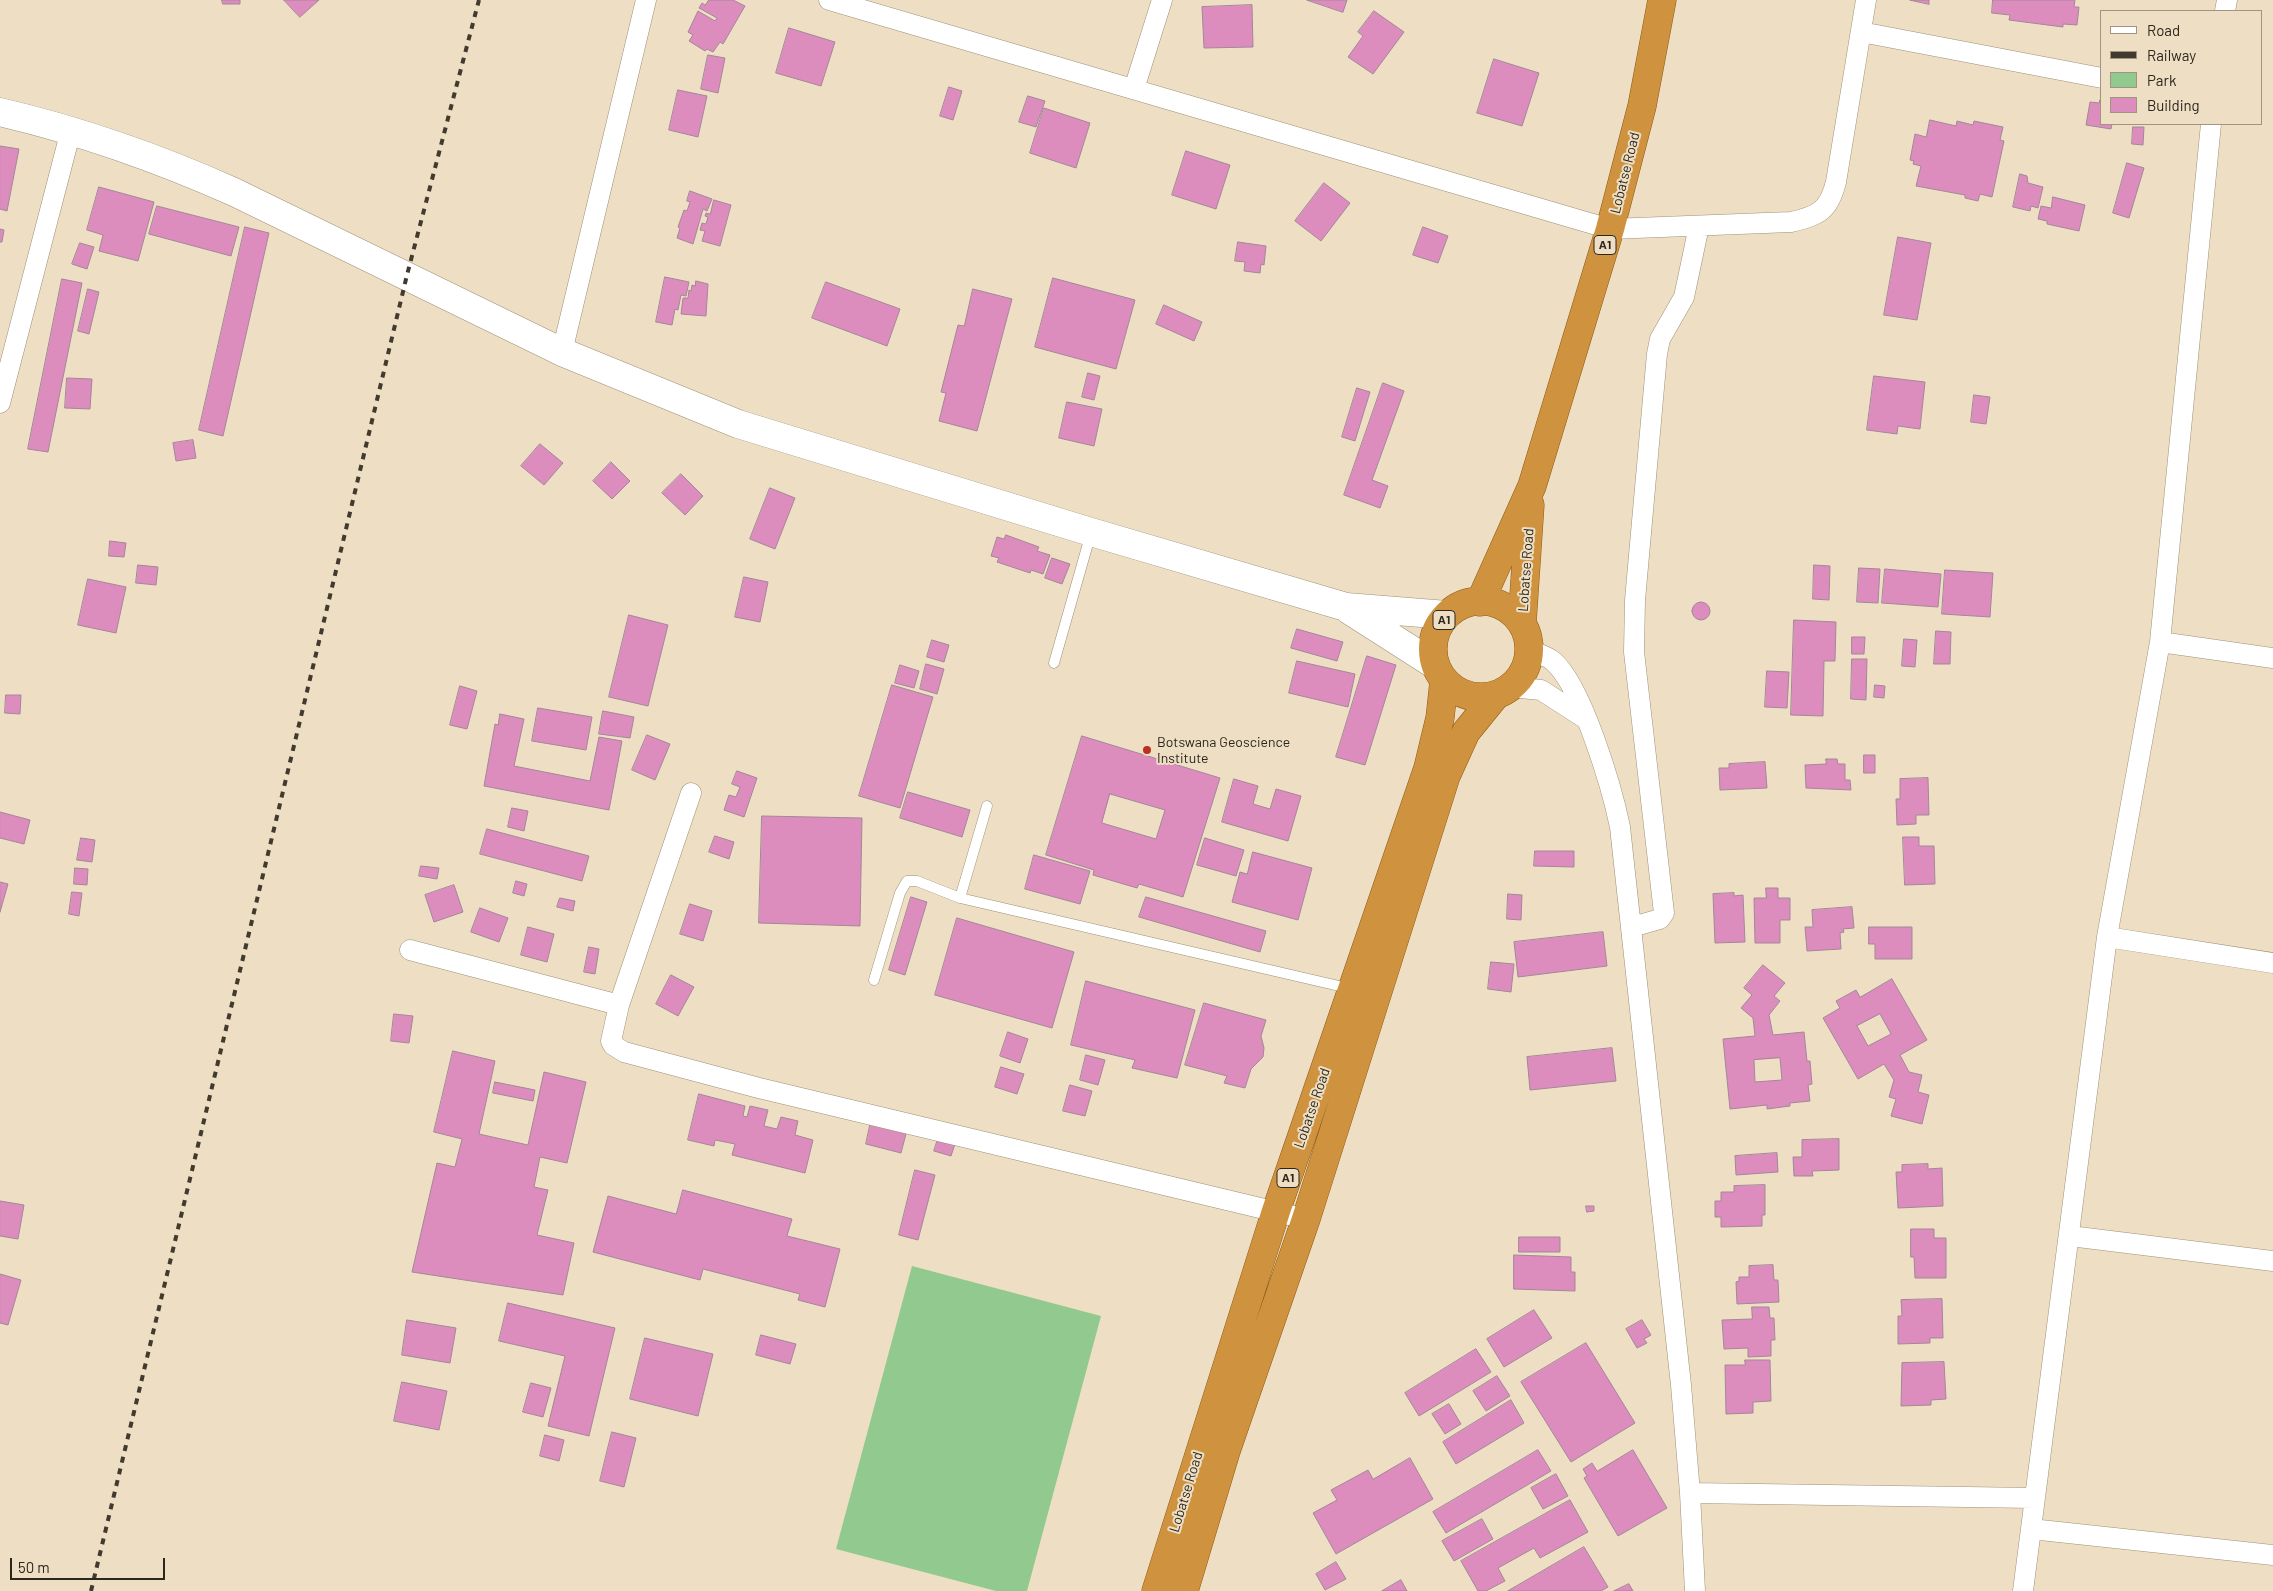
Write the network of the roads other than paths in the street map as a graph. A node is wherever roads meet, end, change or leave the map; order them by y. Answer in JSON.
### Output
{"nodes":[{"id":1,"x":646,"y":0,"type":"edge"},
{"id":2,"x":829,"y":0,"type":"edge"},
{"id":3,"x":1162,"y":0,"type":"edge"},
{"id":4,"x":1662,"y":0,"type":"edge"},
{"id":5,"x":1866,"y":0,"type":"edge"},
{"id":6,"x":1861,"y":32,"type":"junction"},
{"id":7,"x":2100,"y":78,"type":"edge"},
{"id":8,"x":1134,"y":89,"type":"junction"},
{"id":9,"x":0,"y":112,"type":"edge"},
{"id":10,"x":2211,"y":125,"type":"edge"},
{"id":11,"x":71,"y":130,"type":"junction"},
{"id":12,"x":1699,"y":226,"type":"junction"},
{"id":13,"x":1610,"y":229,"type":"junction"},
{"id":14,"x":562,"y":352,"type":"junction"},
{"id":15,"x":0,"y":403,"type":"edge"},
{"id":16,"x":1532,"y":486,"type":"junction"},
{"id":17,"x":1091,"y":532,"type":"junction"},
{"id":18,"x":1480,"y":602,"type":"junction"},
{"id":19,"x":1346,"y":607,"type":"junction"},
{"id":20,"x":1447,"y":615,"type":"junction"},
{"id":21,"x":1522,"y":624,"type":"junction"},
{"id":22,"x":2160,"y":642,"type":"junction"},
{"id":23,"x":1529,"y":650,"type":"junction"},
{"id":24,"x":2273,"y":658,"type":"edge"},
{"id":25,"x":1054,"y":663,"type":"dead end"},
{"id":26,"x":1440,"y":673,"type":"junction"},
{"id":27,"x":1503,"y":691,"type":"junction"},
{"id":28,"x":1586,"y":719,"type":"junction"},
{"id":29,"x":691,"y":793,"type":"dead end"},
{"id":30,"x":987,"y":806,"type":"dead end"},
{"id":31,"x":960,"y":898,"type":"junction"},
{"id":32,"x":1632,"y":927,"type":"junction"},
{"id":33,"x":2108,"y":937,"type":"junction"},
{"id":34,"x":410,"y":950,"type":"dead end"},
{"id":35,"x":2273,"y":963,"type":"edge"},
{"id":36,"x":874,"y":980,"type":"dead end"},
{"id":37,"x":1365,"y":993,"type":"junction"},
{"id":38,"x":619,"y":1005,"type":"junction"},
{"id":39,"x":1276,"y":1211,"type":"junction"},
{"id":40,"x":1306,"y":1219,"type":"junction"},
{"id":41,"x":2070,"y":1236,"type":"junction"},
{"id":42,"x":2273,"y":1260,"type":"edge"},
{"id":43,"x":1690,"y":1493,"type":"junction"},
{"id":44,"x":2035,"y":1498,"type":"junction"},
{"id":45,"x":2032,"y":1529,"type":"junction"},
{"id":46,"x":2273,"y":1556,"type":"edge"},
{"id":47,"x":1156,"y":1591,"type":"edge"},
{"id":48,"x":1184,"y":1591,"type":"edge"},
{"id":49,"x":1695,"y":1591,"type":"edge"},
{"id":50,"x":2023,"y":1591,"type":"edge"}],
"edges":[{"from":1,"to":14,"type":"street"},
{"from":2,"to":8,"type":"street"},
{"from":3,"to":8,"type":"street"},
{"from":4,"to":13,"type":"highway","name":"Lobatse Road","number":"A1"},
{"from":5,"to":6,"type":"street"},
{"from":6,"to":7,"type":"street"},
{"from":6,"to":12,"type":"street"},
{"from":8,"to":13,"type":"street"},
{"from":9,"to":11,"type":"main road"},
{"from":10,"to":22,"type":"street"},
{"from":11,"to":14,"type":"main road"},
{"from":11,"to":15,"type":"street"},
{"from":12,"to":13,"type":"street"},
{"from":12,"to":32,"type":"street"},
{"from":13,"to":16,"type":"highway","name":"Lobatse Road","number":"A1"},
{"from":14,"to":17,"type":"main road"},
{"from":16,"to":18,"type":"highway","name":"Lobatse Road","number":"A1"},
{"from":16,"to":21,"type":"highway","name":"Lobatse Road","number":"A1"},
{"from":17,"to":19,"type":"main road"},
{"from":17,"to":25,"type":"lane"},
{"from":18,"to":20,"type":"highway","number":"A1"},
{"from":18,"to":21,"type":"highway","name":"Lobatse Road"},
{"from":19,"to":20,"type":"main road"},
{"from":19,"to":26,"type":"main road"},
{"from":20,"to":26,"type":"highway","name":"Lobatse Road","number":"A1"},
{"from":21,"to":23,"type":"highway","name":"Lobatse Road","number":"A1"},
{"from":22,"to":24,"type":"street"},
{"from":22,"to":33,"type":"street"},
{"from":23,"to":27,"type":"highway","name":"Lobatse Road","number":"A1"},
{"from":23,"to":28,"type":"street"},
{"from":26,"to":27,"type":"highway"},
{"from":26,"to":37,"type":"highway","name":"Lobatse Road","number":"A1"},
{"from":27,"to":28,"type":"street"},
{"from":27,"to":37,"type":"highway","name":"Lobatse Road","number":"A1"},
{"from":28,"to":32,"type":"street"},
{"from":29,"to":38,"type":"street"},
{"from":30,"to":31,"type":"lane"},
{"from":31,"to":36,"type":"lane"},
{"from":31,"to":37,"type":"lane"},
{"from":32,"to":43,"type":"street"},
{"from":33,"to":35,"type":"street"},
{"from":33,"to":41,"type":"street"},
{"from":34,"to":38,"type":"street"},
{"from":37,"to":39,"type":"highway","name":"Lobatse Road","number":"A1"},
{"from":37,"to":40,"type":"highway","name":"Lobatse Road","number":"A1"},
{"from":38,"to":39,"type":"street"},
{"from":39,"to":40,"type":"street"},
{"from":39,"to":47,"type":"highway","name":"Lobatse Road","number":"A1"},
{"from":40,"to":48,"type":"highway","name":"Lobatse Road","number":"A1"},
{"from":41,"to":42,"type":"street"},
{"from":41,"to":44,"type":"street"},
{"from":43,"to":44,"type":"street"},
{"from":43,"to":49,"type":"street"},
{"from":44,"to":45,"type":"street"},
{"from":45,"to":46,"type":"street"},
{"from":45,"to":50,"type":"street"}]}
